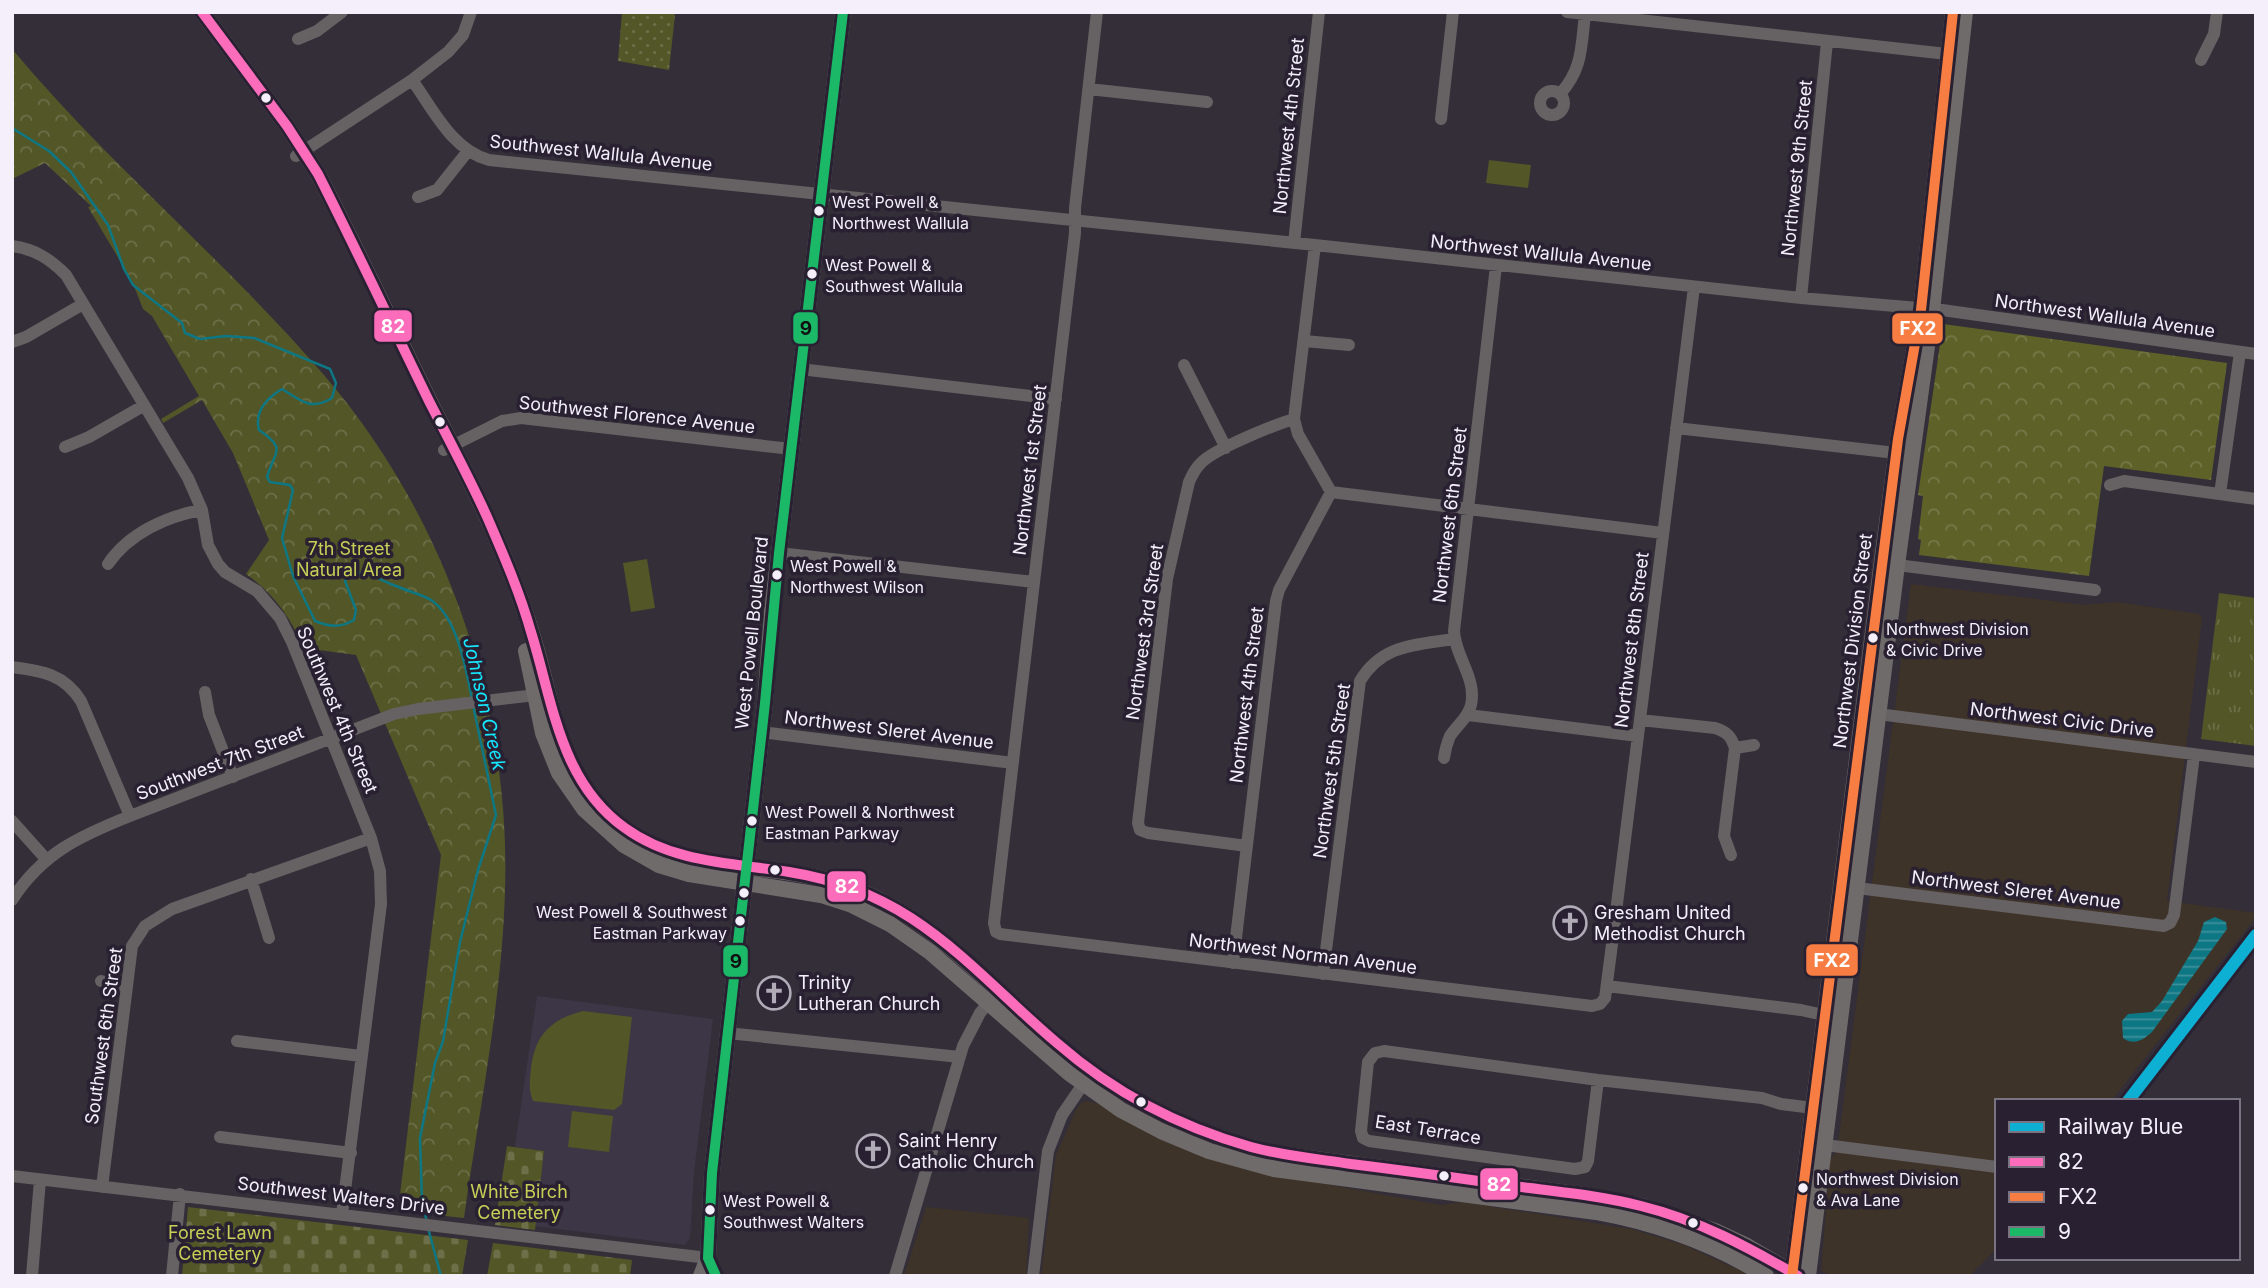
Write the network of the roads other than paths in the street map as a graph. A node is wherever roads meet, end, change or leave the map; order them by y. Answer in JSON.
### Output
{"nodes":[{"id":1,"x":190,"y":12,"type":"edge"},
{"id":2,"x":202,"y":12,"type":"edge"},
{"id":3,"x":342,"y":12,"type":"edge"},
{"id":4,"x":471,"y":12,"type":"edge"},
{"id":5,"x":844,"y":12,"type":"edge"},
{"id":6,"x":1097,"y":12,"type":"edge"},
{"id":7,"x":1319,"y":12,"type":"edge"},
{"id":8,"x":1453,"y":12,"type":"edge"},
{"id":9,"x":1567,"y":12,"type":"edge"},
{"id":10,"x":1953,"y":12,"type":"edge"},
{"id":11,"x":1965,"y":12,"type":"edge"},
{"id":12,"x":2217,"y":12,"type":"edge"},
{"id":13,"x":1585,"y":15,"type":"junction"},
{"id":14,"x":1664,"y":18,"type":"edge"},
{"id":15,"x":298,"y":40,"type":"dead end"},
{"id":16,"x":1827,"y":42,"type":"junction"},
{"id":17,"x":1954,"y":55,"type":"junction"},
{"id":18,"x":2201,"y":60,"type":"dead end"},
{"id":19,"x":412,"y":80,"type":"junction"},
{"id":20,"x":1089,"y":89,"type":"junction"},
{"id":21,"x":1560,"y":94,"type":"dead end"},
{"id":22,"x":1207,"y":102,"type":"dead end"},
{"id":23,"x":1441,"y":119,"type":"dead end"},
{"id":24,"x":468,"y":151,"type":"junction"},
{"id":25,"x":300,"y":153,"type":"junction"},
{"id":26,"x":821,"y":195,"type":"junction"},
{"id":27,"x":418,"y":197,"type":"dead end"},
{"id":28,"x":1076,"y":221,"type":"junction"},
{"id":29,"x":1294,"y":243,"type":"junction"},
{"id":30,"x":1315,"y":245,"type":"junction"},
{"id":31,"x":12,"y":246,"type":"edge"},
{"id":32,"x":1496,"y":266,"type":"junction"},
{"id":33,"x":1694,"y":287,"type":"junction"},
{"id":34,"x":1801,"y":298,"type":"junction"},
{"id":35,"x":83,"y":304,"type":"junction"},
{"id":36,"x":1926,"y":310,"type":"junction"},
{"id":37,"x":1304,"y":341,"type":"junction"},
{"id":38,"x":12,"y":342,"type":"edge"},
{"id":39,"x":1349,"y":345,"type":"dead end"},
{"id":40,"x":2240,"y":352,"type":"junction"},
{"id":41,"x":2256,"y":354,"type":"edge"},
{"id":42,"x":1184,"y":365,"type":"dead end"},
{"id":43,"x":800,"y":369,"type":"junction"},
{"id":44,"x":1056,"y":399,"type":"junction"},
{"id":45,"x":143,"y":405,"type":"junction"},
{"id":46,"x":1294,"y":419,"type":"junction"},
{"id":47,"x":1676,"y":428,"type":"junction"},
{"id":48,"x":65,"y":447,"type":"dead end"},
{"id":49,"x":448,"y":448,"type":"junction"},
{"id":50,"x":1226,"y":448,"type":"junction"},
{"id":51,"x":791,"y":449,"type":"junction"},
{"id":52,"x":1896,"y":453,"type":"junction"},
{"id":53,"x":2110,"y":485,"type":"dead end"},
{"id":54,"x":1331,"y":492,"type":"junction"},
{"id":55,"x":2220,"y":494,"type":"junction"},
{"id":56,"x":2256,"y":499,"type":"edge"},
{"id":57,"x":1469,"y":509,"type":"junction"},
{"id":58,"x":202,"y":510,"type":"junction"},
{"id":59,"x":1663,"y":533,"type":"junction"},
{"id":60,"x":779,"y":553,"type":"junction"},
{"id":61,"x":108,"y":564,"type":"dead end"},
{"id":62,"x":1889,"y":564,"type":"junction"},
{"id":63,"x":1034,"y":582,"type":"junction"},
{"id":64,"x":2095,"y":590,"type":"dead end"},
{"id":65,"x":1454,"y":639,"type":"junction"},
{"id":66,"x":12,"y":667,"type":"edge"},
{"id":67,"x":205,"y":692,"type":"dead end"},
{"id":68,"x":542,"y":694,"type":"junction"},
{"id":69,"x":1871,"y":713,"type":"junction"},
{"id":70,"x":1468,"y":715,"type":"junction"},
{"id":71,"x":1640,"y":720,"type":"junction"},
{"id":72,"x":761,"y":732,"type":"junction"},
{"id":73,"x":1638,"y":736,"type":"junction"},
{"id":74,"x":331,"y":739,"type":"junction"},
{"id":75,"x":1754,"y":745,"type":"dead end"},
{"id":76,"x":1735,"y":748,"type":"junction"},
{"id":77,"x":2194,"y":755,"type":"junction"},
{"id":78,"x":1444,"y":758,"type":"dead end"},
{"id":79,"x":2256,"y":762,"type":"edge"},
{"id":80,"x":1013,"y":763,"type":"junction"},
{"id":81,"x":233,"y":776,"type":"junction"},
{"id":82,"x":130,"y":816,"type":"junction"},
{"id":83,"x":12,"y":821,"type":"edge"},
{"id":84,"x":371,"y":838,"type":"junction"},
{"id":85,"x":1247,"y":846,"type":"junction"},
{"id":86,"x":1731,"y":855,"type":"dead end"},
{"id":87,"x":46,"y":859,"type":"junction"},
{"id":88,"x":745,"y":876,"type":"junction"},
{"id":89,"x":251,"y":879,"type":"junction"},
{"id":90,"x":1857,"y":888,"type":"junction"},
{"id":91,"x":12,"y":900,"type":"edge"},
{"id":92,"x":996,"y":932,"type":"joint"},
{"id":93,"x":269,"y":938,"type":"dead end"},
{"id":94,"x":1233,"y":963,"type":"junction"},
{"id":95,"x":1323,"y":974,"type":"junction"},
{"id":96,"x":101,"y":981,"type":"dead end"},
{"id":97,"x":126,"y":987,"type":"junction"},
{"id":98,"x":1606,"y":992,"type":"junction"},
{"id":99,"x":993,"y":997,"type":"junction"},
{"id":100,"x":1832,"y":1017,"type":"junction"},
{"id":101,"x":727,"y":1033,"type":"junction"},
{"id":102,"x":237,"y":1041,"type":"dead end"},
{"id":103,"x":361,"y":1056,"type":"junction"},
{"id":104,"x":960,"y":1058,"type":"junction"},
{"id":105,"x":1087,"y":1077,"type":"junction"},
{"id":106,"x":1598,"y":1080,"type":"junction"},
{"id":107,"x":1813,"y":1108,"type":"junction"},
{"id":108,"x":220,"y":1137,"type":"dead end"},
{"id":109,"x":1825,"y":1146,"type":"junction"},
{"id":110,"x":351,"y":1153,"type":"junction"},
{"id":111,"x":1995,"y":1167,"type":"edge"},
{"id":112,"x":12,"y":1176,"type":"edge"},
{"id":113,"x":40,"y":1180,"type":"junction"},
{"id":114,"x":102,"y":1187,"type":"junction"},
{"id":115,"x":180,"y":1194,"type":"junction"},
{"id":116,"x":342,"y":1214,"type":"junction"},
{"id":117,"x":708,"y":1258,"type":"junction"},
{"id":118,"x":1797,"y":1275,"type":"edge"},
{"id":119,"x":32,"y":1276,"type":"edge"},
{"id":120,"x":172,"y":1276,"type":"edge"},
{"id":121,"x":701,"y":1276,"type":"edge"},
{"id":122,"x":716,"y":1276,"type":"edge"},
{"id":123,"x":894,"y":1276,"type":"edge"},
{"id":124,"x":1033,"y":1276,"type":"edge"},
{"id":125,"x":1766,"y":1276,"type":"edge"}],
"edges":[{"from":1,"to":25,"type":"main road"},
{"from":2,"to":25,"type":"main road"},
{"from":3,"to":15,"type":"street"},
{"from":4,"to":19,"type":"street"},
{"from":5,"to":26,"type":"main road","name":"West Powell Boulevard"},
{"from":6,"to":20,"type":"street","name":"Northwest 1st Street"},
{"from":7,"to":29,"type":"street","name":"Northwest 4th Street"},
{"from":8,"to":23,"type":"street"},
{"from":9,"to":13,"type":"street"},
{"from":10,"to":17,"type":"main road","name":"Northwest Division Street"},
{"from":11,"to":17,"type":"main road","name":"Northwest Division Street"},
{"from":12,"to":18,"type":"street"},
{"from":13,"to":14,"type":"street"},
{"from":13,"to":21,"type":"street"},
{"from":14,"to":16,"type":"street"},
{"from":16,"to":17,"type":"street"},
{"from":16,"to":34,"type":"street","name":"Northwest 9th Street"},
{"from":17,"to":36,"type":"main road","name":"Northwest Division Street"},
{"from":19,"to":24,"type":"street","name":"Southwest Wallula Avenue"},
{"from":19,"to":25,"type":"street"},
{"from":20,"to":22,"type":"street"},
{"from":20,"to":28,"type":"street","name":"Northwest 1st Street"},
{"from":24,"to":26,"type":"street","name":"Southwest Wallula Avenue"},
{"from":24,"to":27,"type":"street"},
{"from":25,"to":49,"type":"main road"},
{"from":26,"to":28,"type":"street","name":"Northwest Wallula Avenue"},
{"from":26,"to":43,"type":"main road","name":"West Powell Boulevard"},
{"from":28,"to":29,"type":"street","name":"Northwest Wallula Avenue"},
{"from":28,"to":44,"type":"street","name":"Northwest 1st Street"},
{"from":29,"to":30,"type":"street","name":"Northwest Wallula Avenue"},
{"from":30,"to":32,"type":"street","name":"Northwest Wallula Avenue"},
{"from":30,"to":37,"type":"street"},
{"from":31,"to":35,"type":"street","name":"Southwest 4th Street"},
{"from":32,"to":33,"type":"street","name":"Northwest Wallula Avenue"},
{"from":32,"to":57,"type":"street","name":"Northwest 6th Street"},
{"from":33,"to":34,"type":"street","name":"Northwest Wallula Avenue"},
{"from":33,"to":47,"type":"street","name":"Northwest 8th Street"},
{"from":34,"to":36,"type":"street","name":"Northwest Wallula Avenue"},
{"from":35,"to":38,"type":"street"},
{"from":35,"to":45,"type":"street","name":"Southwest 4th Street"},
{"from":36,"to":40,"type":"street","name":"Northwest Wallula Avenue"},
{"from":36,"to":52,"type":"main road","name":"Northwest Division Street"},
{"from":36,"to":62,"type":"main road","name":"Northwest Division Street"},
{"from":37,"to":39,"type":"street"},
{"from":37,"to":46,"type":"street"},
{"from":40,"to":41,"type":"street","name":"Northwest Wallula Avenue"},
{"from":40,"to":55,"type":"street"},
{"from":42,"to":50,"type":"street"},
{"from":43,"to":44,"type":"street"},
{"from":43,"to":51,"type":"main road","name":"West Powell Boulevard"},
{"from":44,"to":63,"type":"street","name":"Northwest 1st Street"},
{"from":45,"to":48,"type":"street"},
{"from":45,"to":58,"type":"street","name":"Southwest 4th Street"},
{"from":46,"to":50,"type":"street","name":"Northwest 3rd Street"},
{"from":46,"to":54,"type":"street"},
{"from":47,"to":52,"type":"street"},
{"from":47,"to":59,"type":"street","name":"Northwest 8th Street"},
{"from":49,"to":51,"type":"street","name":"Southwest Florence Avenue"},
{"from":49,"to":68,"type":"main road"},
{"from":50,"to":85,"type":"street","name":"Northwest 3rd Street"},
{"from":51,"to":60,"type":"main road","name":"West Powell Boulevard"},
{"from":52,"to":62,"type":"main road","name":"Northwest Division Street"},
{"from":53,"to":55,"type":"street"},
{"from":54,"to":57,"type":"street"},
{"from":54,"to":85,"type":"street","name":"Northwest 4th Street"},
{"from":55,"to":56,"type":"street"},
{"from":57,"to":59,"type":"street"},
{"from":57,"to":65,"type":"street","name":"Northwest 6th Street"},
{"from":58,"to":61,"type":"street"},
{"from":58,"to":74,"type":"street","name":"Southwest 4th Street"},
{"from":59,"to":71,"type":"street","name":"Northwest 8th Street"},
{"from":60,"to":63,"type":"street"},
{"from":60,"to":72,"type":"main road","name":"West Powell Boulevard"},
{"from":62,"to":64,"type":"street"},
{"from":62,"to":69,"type":"main road","name":"Northwest Division Street"},
{"from":63,"to":80,"type":"street","name":"Northwest 1st Street"},
{"from":65,"to":70,"type":"street","name":"Northwest 6th Street"},
{"from":65,"to":95,"type":"street","name":"Northwest 5th Street"},
{"from":66,"to":82,"type":"street"},
{"from":67,"to":81,"type":"street"},
{"from":68,"to":74,"type":"street","name":"Southwest 7th Street"},
{"from":68,"to":88,"type":"main road"},
{"from":69,"to":77,"type":"street","name":"Northwest Civic Drive"},
{"from":69,"to":90,"type":"main road","name":"Northwest Division Street"},
{"from":69,"to":100,"type":"main road","name":"Northwest Division Street"},
{"from":70,"to":73,"type":"street"},
{"from":70,"to":78,"type":"street"},
{"from":71,"to":73,"type":"street","name":"Northwest 8th Street"},
{"from":71,"to":76,"type":"street"},
{"from":72,"to":80,"type":"street","name":"Northwest Sleret Avenue"},
{"from":72,"to":88,"type":"main road","name":"West Powell Boulevard"},
{"from":73,"to":98,"type":"street","name":"Northwest 8th Street"},
{"from":74,"to":81,"type":"street","name":"Southwest 7th Street"},
{"from":74,"to":84,"type":"street","name":"Southwest 4th Street"},
{"from":75,"to":76,"type":"street"},
{"from":76,"to":86,"type":"street"},
{"from":77,"to":79,"type":"street","name":"Northwest Civic Drive"},
{"from":77,"to":90,"type":"street","name":"Northwest Sleret Avenue"},
{"from":80,"to":92,"type":"street","name":"Northwest 1st Street"},
{"from":81,"to":82,"type":"street","name":"Southwest 7th Street"},
{"from":82,"to":87,"type":"street","name":"Southwest 7th Street"},
{"from":83,"to":87,"type":"street"},
{"from":84,"to":89,"type":"street","name":"Southwest 6th Street"},
{"from":84,"to":103,"type":"street","name":"Southwest 4th Street"},
{"from":85,"to":94,"type":"street","name":"Northwest 4th Street"},
{"from":87,"to":91,"type":"street","name":"Southwest 7th Street"},
{"from":88,"to":99,"type":"main road"},
{"from":88,"to":101,"type":"main road","name":"West Powell Boulevard"},
{"from":89,"to":93,"type":"street"},
{"from":89,"to":97,"type":"street","name":"Southwest 6th Street"},
{"from":90,"to":100,"type":"main road","name":"Northwest Division Street"},
{"from":92,"to":94,"type":"street","name":"Northwest Norman Avenue"},
{"from":94,"to":95,"type":"street","name":"Northwest Norman Avenue"},
{"from":95,"to":98,"type":"street","name":"Northwest Norman Avenue"},
{"from":96,"to":97,"type":"street"},
{"from":97,"to":114,"type":"street","name":"Southwest 6th Street"},
{"from":98,"to":100,"type":"street","name":"Northwest Norman Avenue"},
{"from":99,"to":104,"type":"street"},
{"from":99,"to":105,"type":"main road"},
{"from":100,"to":107,"type":"main road","name":"Northwest Division Street"},
{"from":100,"to":109,"type":"main road","name":"Northwest Division Street"},
{"from":101,"to":104,"type":"street"},
{"from":101,"to":117,"type":"main road","name":"West Powell Boulevard"},
{"from":102,"to":103,"type":"street"},
{"from":103,"to":110,"type":"street","name":"Southwest 4th Street"},
{"from":104,"to":123,"type":"street"},
{"from":105,"to":118,"type":"main road"},
{"from":105,"to":124,"type":"street"},
{"from":105,"to":125,"type":"main road"},
{"from":106,"to":106,"type":"street","name":"East Terrace"},
{"from":106,"to":107,"type":"street","name":"East Terrace"},
{"from":107,"to":118,"type":"main road","name":"Northwest Division Street"},
{"from":108,"to":110,"type":"street"},
{"from":109,"to":111,"type":"street"},
{"from":109,"to":118,"type":"main road","name":"Northwest Division Street"},
{"from":110,"to":116,"type":"street","name":"Southwest 4th Street"},
{"from":112,"to":113,"type":"street","name":"Southwest Walters Drive"},
{"from":113,"to":114,"type":"street","name":"Southwest Walters Drive"},
{"from":113,"to":119,"type":"street"},
{"from":114,"to":115,"type":"street","name":"Southwest Walters Drive"},
{"from":115,"to":116,"type":"street","name":"Southwest Walters Drive"},
{"from":115,"to":120,"type":"street"},
{"from":116,"to":117,"type":"street","name":"Southwest Walters Drive"},
{"from":117,"to":121,"type":"main road","name":"West Powell Boulevard"},
{"from":117,"to":122,"type":"main road","name":"West Powell Boulevard"}]}
